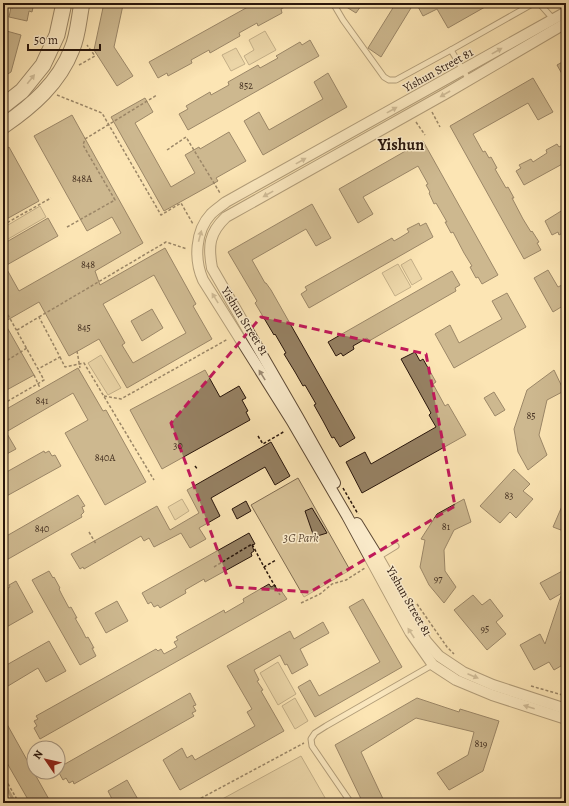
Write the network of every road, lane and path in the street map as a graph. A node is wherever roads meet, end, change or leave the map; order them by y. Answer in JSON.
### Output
{"nodes":[{"id":1,"x":64,"y":3,"type":"edge"},
{"id":2,"x":82,"y":3,"type":"edge"},
{"id":3,"x":333,"y":3,"type":"edge"},
{"id":4,"x":534,"y":3,"type":"edge"},
{"id":5,"x":539,"y":3,"type":"edge"},
{"id":6,"x":566,"y":12,"type":"edge"},
{"id":7,"x":559,"y":23,"type":"edge"},
{"id":8,"x":87,"y":44,"type":"dead end"},
{"id":9,"x":451,"y":50,"type":"junction"},
{"id":10,"x":76,"y":67,"type":"dead end"},
{"id":11,"x":463,"y":70,"type":"junction"},
{"id":12,"x":469,"y":80,"type":"junction"},
{"id":13,"x":54,"y":93,"type":"dead end"},
{"id":14,"x":157,"y":96,"type":"dead end"},
{"id":15,"x":414,"y":98,"type":"junction"},
{"id":16,"x":3,"y":106,"type":"edge"},
{"id":17,"x":424,"y":110,"type":"junction"},
{"id":18,"x":414,"y":120,"type":"dead end"},
{"id":19,"x":369,"y":123,"type":"junction"},
{"id":20,"x":109,"y":124,"type":"junction"},
{"id":21,"x":3,"y":126,"type":"edge"},
{"id":22,"x":440,"y":127,"type":"dead end"},
{"id":23,"x":375,"y":133,"type":"junction"},
{"id":24,"x":425,"y":135,"type":"dead end"},
{"id":25,"x":167,"y":150,"type":"dead end"},
{"id":26,"x":222,"y":196,"type":"dead end"},
{"id":27,"x":51,"y":198,"type":"dead end"},
{"id":28,"x":197,"y":220,"type":"dead end"},
{"id":29,"x":3,"y":225,"type":"edge"},
{"id":30,"x":66,"y":227,"type":"dead end"},
{"id":31,"x":189,"y":246,"type":"dead end"},
{"id":32,"x":3,"y":306,"type":"edge"},
{"id":33,"x":39,"y":317,"type":"junction"},
{"id":34,"x":16,"y":330,"type":"junction"},
{"id":35,"x":230,"y":338,"type":"dead end"},
{"id":36,"x":27,"y":348,"type":"junction"},
{"id":37,"x":77,"y":351,"type":"dead end"},
{"id":38,"x":255,"y":353,"type":"junction"},
{"id":39,"x":60,"y":357,"type":"junction"},
{"id":40,"x":3,"y":363,"type":"edge"},
{"id":41,"x":79,"y":364,"type":"junction"},
{"id":42,"x":80,"y":368,"type":"dead end"},
{"id":43,"x":38,"y":369,"type":"junction"},
{"id":44,"x":34,"y":375,"type":"dead end"},
{"id":45,"x":38,"y":384,"type":"junction"},
{"id":46,"x":40,"y":388,"type":"dead end"},
{"id":47,"x":103,"y":396,"type":"junction"},
{"id":48,"x":3,"y":404,"type":"edge"},
{"id":49,"x":288,"y":429,"type":"dead end"},
{"id":50,"x":258,"y":436,"type":"dead end"},
{"id":51,"x":195,"y":466,"type":"dead end"},
{"id":52,"x":198,"y":470,"type":"dead end"},
{"id":53,"x":154,"y":480,"type":"dead end"},
{"id":54,"x":341,"y":484,"type":"dead end"},
{"id":55,"x":353,"y":516,"type":"junction"},
{"id":56,"x":89,"y":532,"type":"dead end"},
{"id":57,"x":96,"y":544,"type":"dead end"},
{"id":58,"x":396,"y":546,"type":"dead end"},
{"id":59,"x":276,"y":560,"type":"dead end"},
{"id":60,"x":372,"y":561,"type":"junction"},
{"id":61,"x":214,"y":567,"type":"dead end"},
{"id":62,"x":264,"y":567,"type":"junction"},
{"id":63,"x":382,"y":572,"type":"junction"},
{"id":64,"x":280,"y":595,"type":"dead end"},
{"id":65,"x":414,"y":599,"type":"dead end"},
{"id":66,"x":300,"y":603,"type":"dead end"},
{"id":67,"x":456,"y":655,"type":"dead end"},
{"id":68,"x":439,"y":656,"type":"junction"},
{"id":69,"x":433,"y":665,"type":"junction"},
{"id":70,"x":528,"y":685,"type":"dead end"},
{"id":71,"x":566,"y":696,"type":"edge"},
{"id":72,"x":566,"y":709,"type":"edge"},
{"id":73,"x":566,"y":718,"type":"edge"},
{"id":74,"x":310,"y":739,"type":"junction"},
{"id":75,"x":3,"y":775,"type":"edge"},
{"id":76,"x":19,"y":803,"type":"edge"},
{"id":77,"x":192,"y":803,"type":"edge"},
{"id":78,"x":351,"y":803,"type":"edge"}],
"edges":[{"from":16,"to":1,"type":"main road","one_way":true},
{"from":2,"to":21,"type":"main road"},
{"from":3,"to":9,"type":"lane"},
{"from":4,"to":9,"type":"lane"},
{"from":5,"to":7,"type":"lane"},
{"from":6,"to":7,"type":"street","name":"Yishun Street 81"},
{"from":11,"to":7,"type":"street","name":"Yishun Street 81","one_way":true},
{"from":7,"to":12,"type":"street","name":"Yishun Street 81"},
{"from":8,"to":10,"type":"path"},
{"from":9,"to":11,"type":"lane"},
{"from":11,"to":12,"type":"lane"},
{"from":11,"to":15,"type":"street","name":"Yishun Street 81"},
{"from":12,"to":17,"type":"street","name":"Yishun Street 81","one_way":true},
{"from":13,"to":20,"type":"path"},
{"from":14,"to":20,"type":"path"},
{"from":15,"to":17,"type":"lane"},
{"from":19,"to":15,"type":"street","name":"Yishun Street 81","one_way":true},
{"from":17,"to":22,"type":"path"},
{"from":17,"to":23,"type":"street","name":"Yishun Street 81"},
{"from":18,"to":24,"type":"path"},
{"from":19,"to":23,"type":"lane"},
{"from":38,"to":19,"type":"street","name":"Yishun Street 81","one_way":true},
{"from":20,"to":28,"type":"path"},
{"from":20,"to":30,"type":"path"},
{"from":23,"to":38,"type":"street","name":"Yishun Street 81","one_way":true},
{"from":25,"to":26,"type":"path"},
{"from":27,"to":29,"type":"path"},
{"from":31,"to":33,"type":"path"},
{"from":32,"to":34,"type":"path"},
{"from":33,"to":34,"type":"path"},
{"from":33,"to":39,"type":"path"},
{"from":34,"to":36,"type":"path"},
{"from":35,"to":47,"type":"path"},
{"from":36,"to":40,"type":"path"},
{"from":36,"to":43,"type":"path"},
{"from":37,"to":41,"type":"path"},
{"from":38,"to":55,"type":"street","name":"Yishun Street 81"},
{"from":39,"to":41,"type":"path"},
{"from":39,"to":43,"type":"path"},
{"from":41,"to":42,"type":"path"},
{"from":41,"to":47,"type":"path"},
{"from":43,"to":45,"type":"path"},
{"from":44,"to":45,"type":"path"},
{"from":45,"to":46,"type":"path"},
{"from":45,"to":48,"type":"path"},
{"from":47,"to":53,"type":"path"},
{"from":49,"to":50,"type":"path"},
{"from":51,"to":52,"type":"path"},
{"from":54,"to":55,"type":"path"},
{"from":55,"to":60,"type":"street","name":"Yishun Street 81"},
{"from":56,"to":57,"type":"path"},
{"from":58,"to":60,"type":"lane"},
{"from":59,"to":62,"type":"path"},
{"from":60,"to":63,"type":"street","name":"Yishun Street 81"},
{"from":60,"to":66,"type":"path"},
{"from":61,"to":62,"type":"path"},
{"from":62,"to":64,"type":"path"},
{"from":63,"to":68,"type":"street","name":"Yishun Street 81"},
{"from":69,"to":63,"type":"street","name":"Yishun Street 81","one_way":true},
{"from":65,"to":67,"type":"path"},
{"from":68,"to":69,"type":"lane"},
{"from":68,"to":72,"type":"street","name":"Yishun Street 81","one_way":true},
{"from":73,"to":69,"type":"street","name":"Yishun Street 81","one_way":true},
{"from":69,"to":74,"type":"lane"},
{"from":70,"to":71,"type":"path"},
{"from":74,"to":77,"type":"path"},
{"from":74,"to":78,"type":"lane"},
{"from":75,"to":76,"type":"path"}]}
